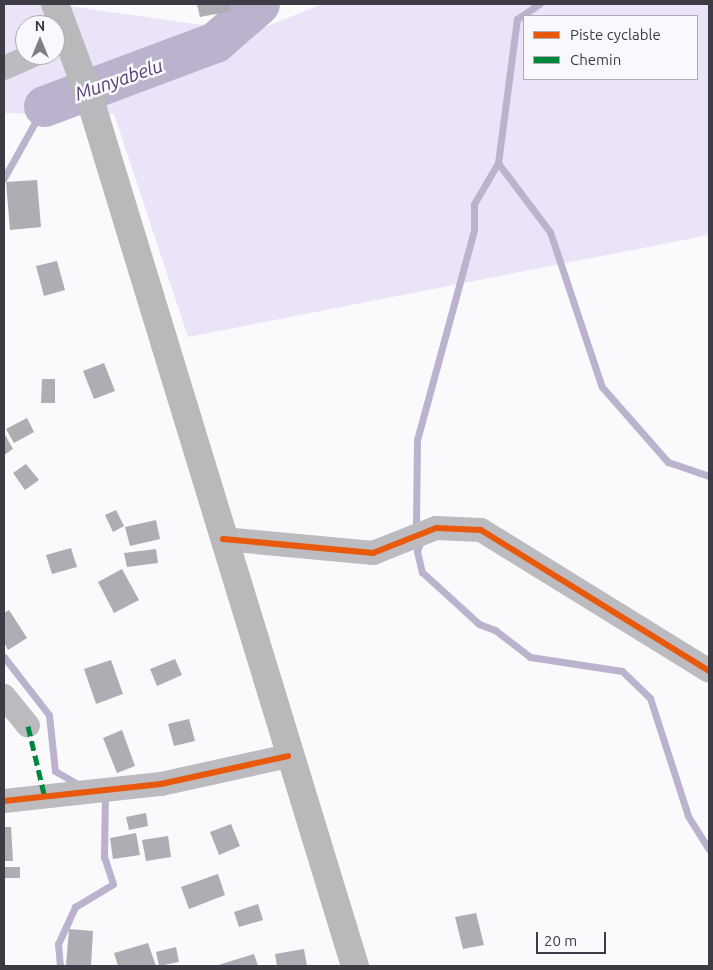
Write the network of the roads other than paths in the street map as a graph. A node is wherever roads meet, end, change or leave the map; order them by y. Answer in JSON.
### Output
{"nodes":[{"id":1,"x":55,"y":4,"type":"edge"},
{"id":2,"x":66,"y":50,"type":"edge"},
{"id":3,"x":223,"y":539,"type":"junction"},
{"id":4,"x":699,"y":658,"type":"edge"},
{"id":5,"x":709,"y":672,"type":"edge"},
{"id":6,"x":4,"y":696,"type":"edge"},
{"id":7,"x":28,"y":726,"type":"dead end"},
{"id":8,"x":288,"y":756,"type":"junction"},
{"id":9,"x":4,"y":801,"type":"edge"},
{"id":10,"x":354,"y":966,"type":"edge"}],
"edges":[{"from":1,"to":2,"type":"highway"},
{"from":2,"to":3,"type":"highway"},
{"from":3,"to":4,"type":"street"},
{"from":3,"to":8,"type":"highway"},
{"from":4,"to":5,"type":"street"},
{"from":6,"to":7,"type":"street"},
{"from":8,"to":9,"type":"street"},
{"from":8,"to":10,"type":"highway"}]}
